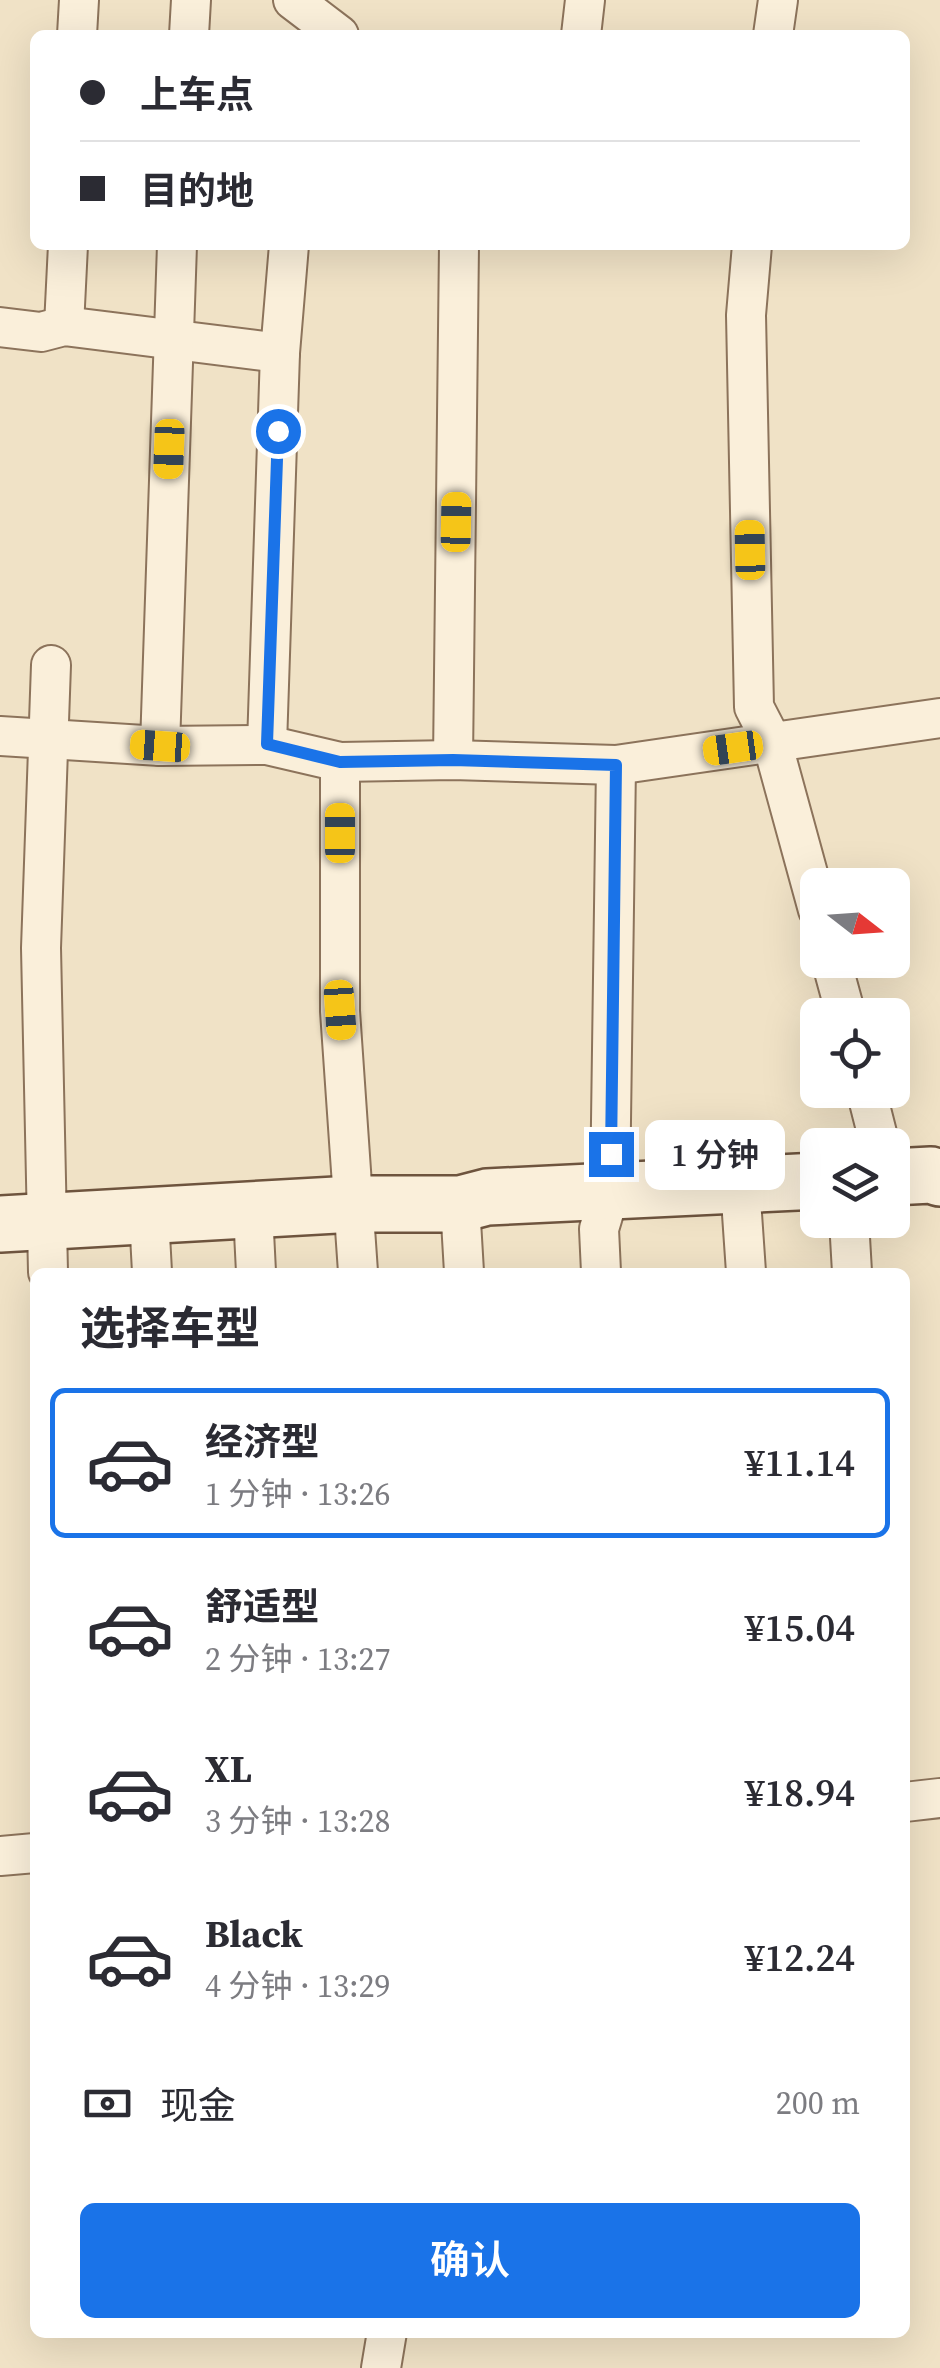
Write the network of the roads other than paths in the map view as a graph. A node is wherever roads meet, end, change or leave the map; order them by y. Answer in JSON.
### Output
{"nodes":[{"id":1,"x":79,"y":0,"type":"edge"},
{"id":2,"x":191,"y":0,"type":"edge"},
{"id":3,"x":585,"y":0,"type":"edge"},
{"id":4,"x":778,"y":0,"type":"edge"},
{"id":5,"x":303,"y":11,"type":"edge"},
{"id":6,"x":77,"y":30,"type":"edge"},
{"id":7,"x":189,"y":30,"type":"edge"},
{"id":8,"x":332,"y":30,"type":"edge"},
{"id":9,"x":582,"y":30,"type":"edge"},
{"id":10,"x":774,"y":30,"type":"edge"},
{"id":11,"x":68,"y":250,"type":"edge"},
{"id":12,"x":178,"y":250,"type":"edge"},
{"id":13,"x":288,"y":250,"type":"edge"},
{"id":14,"x":459,"y":250,"type":"edge"},
{"id":15,"x":752,"y":250,"type":"edge"},
{"id":16,"x":64,"y":326,"type":"junction"},
{"id":17,"x":0,"y":327,"type":"edge"},
{"id":18,"x":172,"y":338,"type":"junction"},
{"id":19,"x":280,"y":353,"type":"junction"},
{"id":20,"x":51,"y":666,"type":"dead end"},
{"id":21,"x":940,"y":718,"type":"edge"},
{"id":22,"x":0,"y":736,"type":"edge"},
{"id":23,"x":48,"y":738,"type":"junction"},
{"id":24,"x":772,"y":742,"type":"junction"},
{"id":25,"x":267,"y":744,"type":"junction"},
{"id":26,"x":160,"y":746,"type":"junction"},
{"id":27,"x":453,"y":760,"type":"junction"},
{"id":28,"x":340,"y":762,"type":"junction"},
{"id":29,"x":616,"y":765,"type":"junction"},
{"id":30,"x":806,"y":868,"type":"edge"},
{"id":31,"x":910,"y":1177,"type":"edge"},
{"id":32,"x":940,"y":1178,"type":"edge"},
{"id":33,"x":800,"y":1183,"type":"edge"},
{"id":34,"x":740,"y":1185,"type":"junction"},
{"id":35,"x":610,"y":1192,"type":"junction"},
{"id":36,"x":354,"y":1204,"type":"junction"},
{"id":37,"x":460,"y":1204,"type":"junction"},
{"id":38,"x":253,"y":1212,"type":"junction"},
{"id":39,"x":149,"y":1216,"type":"junction"},
{"id":40,"x":850,"y":1238,"type":"edge"},
{"id":41,"x":31,"y":1240,"type":"edge"},
{"id":42,"x":152,"y":1268,"type":"edge"},
{"id":43,"x":256,"y":1268,"type":"edge"},
{"id":44,"x":358,"y":1268,"type":"edge"},
{"id":45,"x":464,"y":1268,"type":"edge"},
{"id":46,"x":601,"y":1268,"type":"edge"},
{"id":47,"x":746,"y":1268,"type":"edge"},
{"id":48,"x":852,"y":1268,"type":"edge"},
{"id":49,"x":940,"y":1798,"type":"edge"},
{"id":50,"x":910,"y":1801,"type":"edge"},
{"id":51,"x":30,"y":1854,"type":"edge"},
{"id":52,"x":0,"y":1856,"type":"edge"},
{"id":53,"x":385,"y":2338,"type":"edge"},
{"id":54,"x":381,"y":2368,"type":"edge"}],
"edges":[{"from":1,"to":6,"type":"street"},
{"from":2,"to":7,"type":"street"},
{"from":3,"to":9,"type":"street"},
{"from":4,"to":10,"type":"street"},
{"from":5,"to":8,"type":"street"},
{"from":11,"to":16,"type":"street"},
{"from":12,"to":18,"type":"street"},
{"from":13,"to":19,"type":"street"},
{"from":14,"to":27,"type":"street"},
{"from":15,"to":24,"type":"street"},
{"from":16,"to":17,"type":"street"},
{"from":16,"to":18,"type":"street"},
{"from":18,"to":19,"type":"street"},
{"from":18,"to":26,"type":"street"},
{"from":19,"to":25,"type":"street"},
{"from":20,"to":23,"type":"street"},
{"from":21,"to":24,"type":"street"},
{"from":22,"to":23,"type":"street"},
{"from":23,"to":26,"type":"street"},
{"from":23,"to":41,"type":"street"},
{"from":24,"to":29,"type":"street"},
{"from":24,"to":30,"type":"street"},
{"from":25,"to":26,"type":"street"},
{"from":25,"to":28,"type":"street"},
{"from":27,"to":28,"type":"street"},
{"from":27,"to":29,"type":"street"},
{"from":28,"to":36,"type":"street"},
{"from":29,"to":35,"type":"street"},
{"from":31,"to":32,"type":"street"},
{"from":33,"to":34,"type":"street"},
{"from":34,"to":35,"type":"street"},
{"from":34,"to":47,"type":"street"},
{"from":35,"to":37,"type":"street"},
{"from":35,"to":46,"type":"street"},
{"from":36,"to":37,"type":"street"},
{"from":36,"to":38,"type":"street"},
{"from":36,"to":44,"type":"street"},
{"from":37,"to":45,"type":"street"},
{"from":38,"to":39,"type":"street"},
{"from":38,"to":43,"type":"street"},
{"from":39,"to":41,"type":"street"},
{"from":39,"to":42,"type":"street"},
{"from":40,"to":48,"type":"street"},
{"from":49,"to":50,"type":"street"},
{"from":51,"to":52,"type":"street"},
{"from":53,"to":54,"type":"street"}]}
